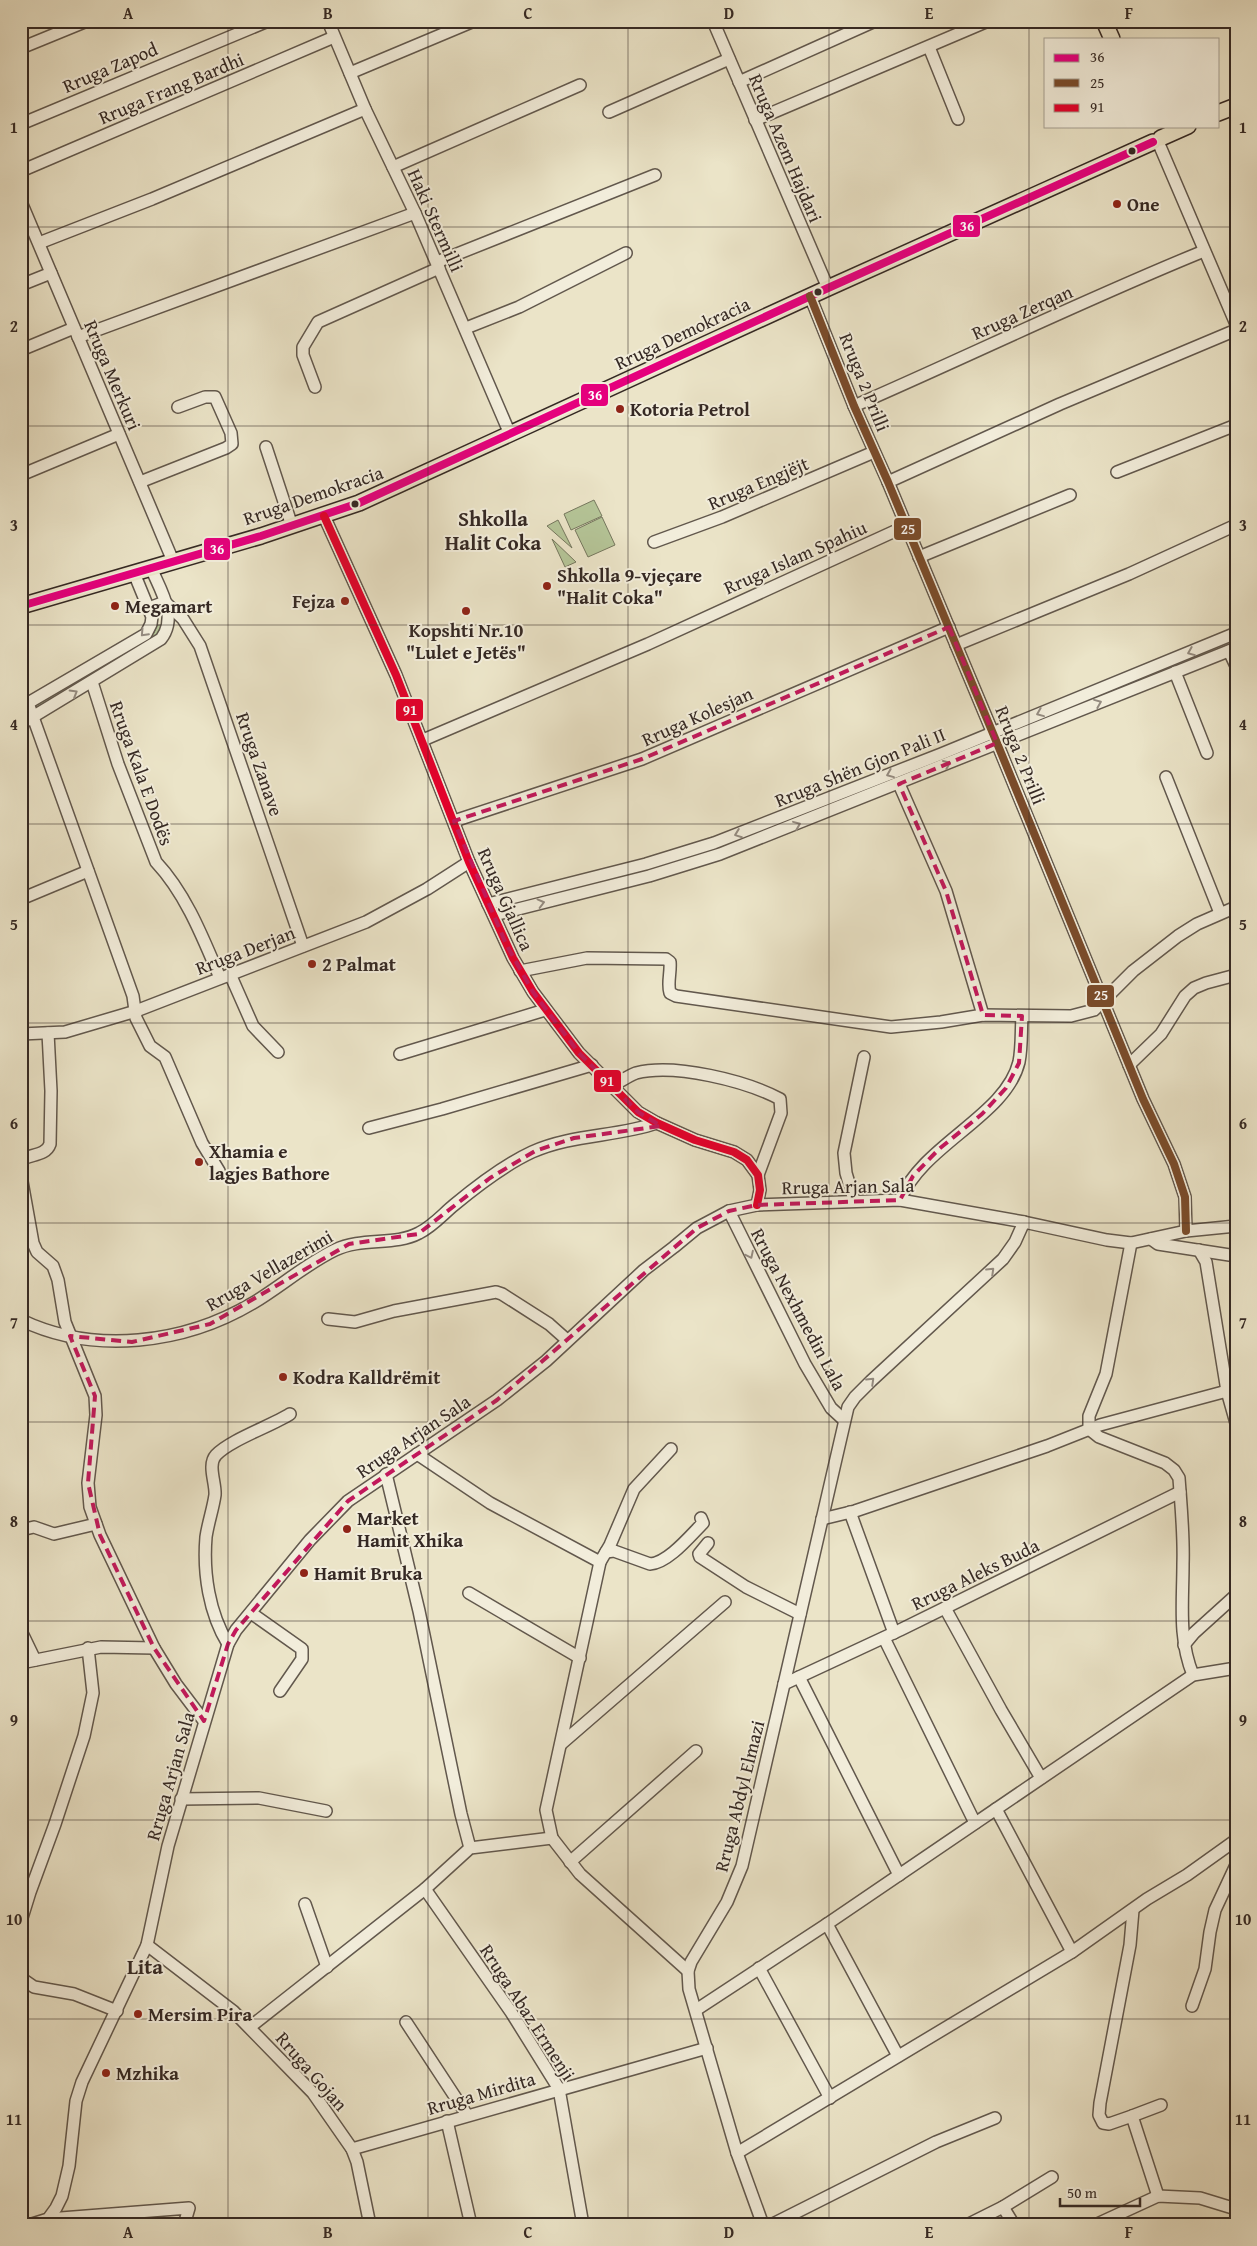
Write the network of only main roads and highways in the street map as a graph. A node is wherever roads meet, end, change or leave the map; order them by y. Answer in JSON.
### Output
{"nodes":[{"id":1,"x":1104,"y":21,"type":"edge"},
{"id":2,"x":1112,"y":38,"type":"edge"},
{"id":3,"x":1236,"y":106,"type":"edge"},
{"id":4,"x":1220,"y":112,"type":"edge"},
{"id":5,"x":1182,"y":128,"type":"edge"},
{"id":6,"x":1156,"y":137,"type":"edge"},
{"id":7,"x":21,"y":606,"type":"edge"}],
"edges":[{"from":1,"to":2,"type":"main road"},
{"from":3,"to":4,"type":"main road"},
{"from":5,"to":6,"type":"main road","name":"Rruga Demokracia"},
{"from":6,"to":7,"type":"main road","name":"Rruga Demokracia"}]}
